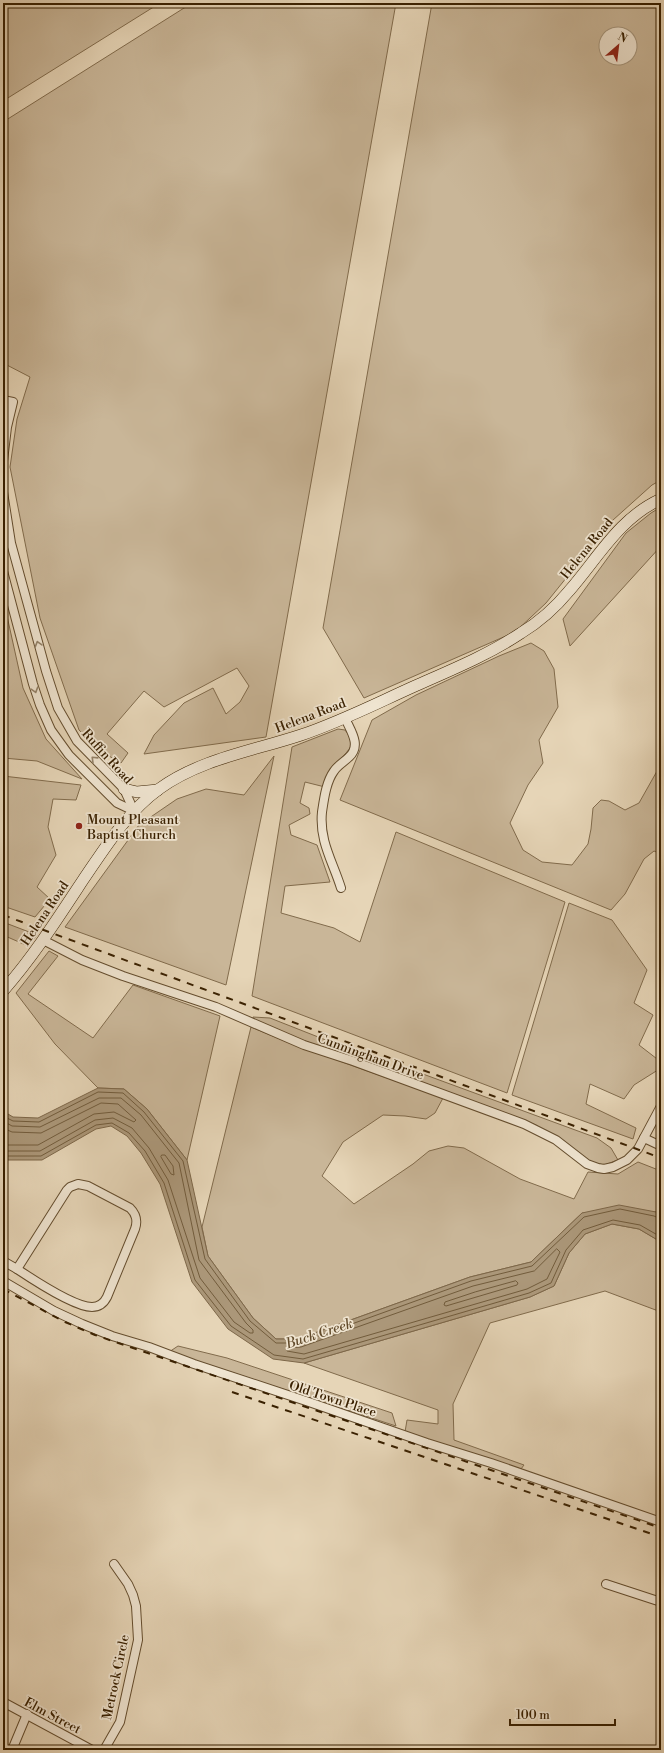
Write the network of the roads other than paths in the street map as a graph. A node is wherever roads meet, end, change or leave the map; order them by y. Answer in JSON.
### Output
{"nodes":[{"id":1,"x":3,"y":400,"type":"edge"},
{"id":2,"x":3,"y":461,"type":"edge"},
{"id":3,"x":3,"y":492,"type":"edge"},
{"id":4,"x":661,"y":499,"type":"edge"},
{"id":5,"x":3,"y":571,"type":"edge"},
{"id":6,"x":345,"y":718,"type":"junction"},
{"id":7,"x":124,"y":789,"type":"junction"},
{"id":8,"x":159,"y":789,"type":"junction"},
{"id":9,"x":134,"y":811,"type":"junction"},
{"id":10,"x":341,"y":888,"type":"dead end"},
{"id":11,"x":42,"y":940,"type":"junction"},
{"id":12,"x":5,"y":983,"type":"edge"},
{"id":13,"x":661,"y":1106,"type":"edge"},
{"id":14,"x":644,"y":1138,"type":"junction"},
{"id":15,"x":661,"y":1146,"type":"edge"},
{"id":16,"x":3,"y":1260,"type":"edge"},
{"id":17,"x":17,"y":1269,"type":"junction"},
{"id":18,"x":3,"y":1281,"type":"edge"},
{"id":19,"x":661,"y":1522,"type":"edge"},
{"id":20,"x":114,"y":1564,"type":"dead end"},
{"id":21,"x":606,"y":1584,"type":"dead end"},
{"id":22,"x":661,"y":1602,"type":"edge"},
{"id":23,"x":3,"y":1702,"type":"edge"},
{"id":24,"x":26,"y":1714,"type":"junction"},
{"id":25,"x":12,"y":1750,"type":"edge"},
{"id":26,"x":92,"y":1750,"type":"edge"},
{"id":27,"x":104,"y":1750,"type":"edge"}],
"edges":[{"from":1,"to":2,"type":"street"},
{"from":7,"to":3,"type":"street","name":"Ruffin Road","one_way":true},
{"from":4,"to":6,"type":"main road","name":"Helena Road"},
{"from":5,"to":9,"type":"street","name":"Ruffin Road","one_way":true},
{"from":6,"to":8,"type":"main road","name":"Helena Road"},
{"from":6,"to":10,"type":"street"},
{"from":7,"to":8,"type":"main road"},
{"from":7,"to":9,"type":"street","name":"Ruffin Road"},
{"from":8,"to":9,"type":"main road","name":"Helena Road"},
{"from":9,"to":11,"type":"main road","name":"Helena Road"},
{"from":11,"to":12,"type":"main road","name":"Helena Road"},
{"from":11,"to":14,"type":"street","name":"Cunningham Drive"},
{"from":13,"to":14,"type":"street","name":"Cunningham Drive"},
{"from":14,"to":15,"type":"street"},
{"from":16,"to":17,"type":"street"},
{"from":17,"to":17,"type":"street"},
{"from":18,"to":19,"type":"street","name":"Old Town Place"},
{"from":20,"to":27,"type":"street","name":"Metrock Circle"},
{"from":21,"to":22,"type":"street"},
{"from":23,"to":24,"type":"street","name":"Elm Street"},
{"from":24,"to":25,"type":"street"},
{"from":24,"to":26,"type":"street","name":"Elm Street"}]}
